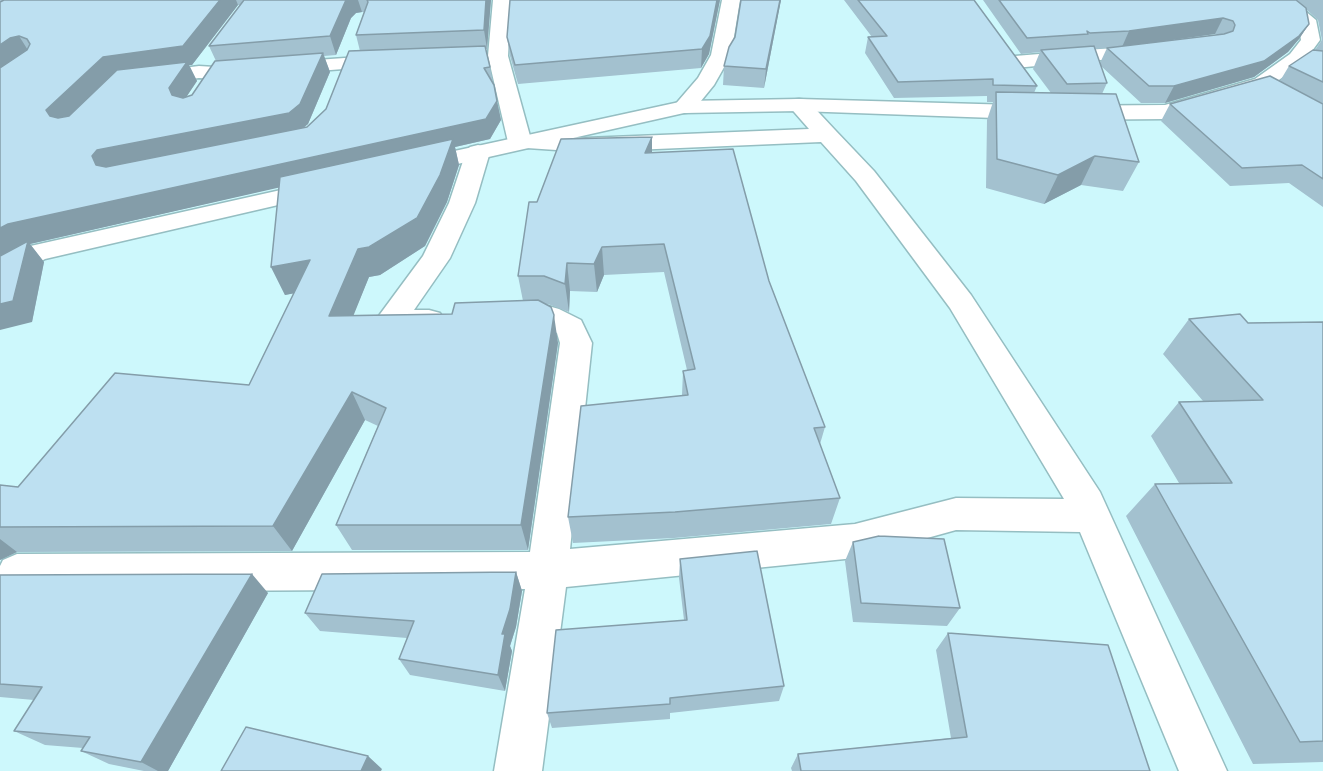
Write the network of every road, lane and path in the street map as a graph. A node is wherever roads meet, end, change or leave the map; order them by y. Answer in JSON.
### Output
{"nodes":[{"id":1,"x":501,"y":0,"type":"edge"},
{"id":2,"x":730,"y":0,"type":"edge"},
{"id":3,"x":1281,"y":0,"type":"edge"},
{"id":4,"x":354,"y":41,"type":"dead end"},
{"id":5,"x":1003,"y":44,"type":"edge"},
{"id":6,"x":1170,"y":48,"type":"edge"},
{"id":7,"x":498,"y":56,"type":"junction"},
{"id":8,"x":474,"y":57,"type":"edge"},
{"id":9,"x":1297,"y":58,"type":"junction"},
{"id":10,"x":405,"y":60,"type":"edge"},
{"id":11,"x":1323,"y":61,"type":"edge"},
{"id":12,"x":347,"y":62,"type":"junction"},
{"id":13,"x":1015,"y":62,"type":"junction"},
{"id":14,"x":1027,"y":79,"type":"edge"},
{"id":15,"x":132,"y":80,"type":"edge"},
{"id":16,"x":1262,"y":83,"type":"junction"},
{"id":17,"x":338,"y":84,"type":"edge"},
{"id":18,"x":1282,"y":94,"type":"edge"},
{"id":19,"x":799,"y":105,"type":"junction"},
{"id":20,"x":684,"y":107,"type":"junction"},
{"id":21,"x":827,"y":135,"type":"junction"},
{"id":22,"x":520,"y":142,"type":"junction"},
{"id":23,"x":478,"y":152,"type":"junction"},
{"id":24,"x":396,"y":171,"type":"edge"},
{"id":25,"x":338,"y":184,"type":"edge"},
{"id":26,"x":0,"y":252,"type":"edge"},
{"id":27,"x":36,"y":253,"type":"junction"},
{"id":28,"x":0,"y":273,"type":"edge"},
{"id":29,"x":1093,"y":516,"type":"junction"},
{"id":30,"x":548,"y":570,"type":"junction"},
{"id":31,"x":17,"y":573,"type":"edge"},
{"id":32,"x":518,"y":771,"type":"edge"},
{"id":33,"x":1203,"y":771,"type":"edge"}],
"edges":[{"from":1,"to":7,"type":"street"},
{"from":2,"to":20,"type":"street"},
{"from":3,"to":9,"type":"street"},
{"from":4,"to":12,"type":"street"},
{"from":5,"to":13,"type":"street"},
{"from":6,"to":13,"type":"street"},
{"from":7,"to":8,"type":"street"},
{"from":7,"to":22,"type":"street"},
{"from":9,"to":11,"type":"street"},
{"from":9,"to":16,"type":"street"},
{"from":10,"to":12,"type":"street"},
{"from":12,"to":15,"type":"street"},
{"from":12,"to":17,"type":"street"},
{"from":13,"to":14,"type":"street"},
{"from":16,"to":18,"type":"street"},
{"from":16,"to":19,"type":"street"},
{"from":19,"to":20,"type":"street"},
{"from":19,"to":21,"type":"street"},
{"from":20,"to":22,"type":"street"},
{"from":21,"to":22,"type":"street"},
{"from":21,"to":29,"type":"street"},
{"from":22,"to":23,"type":"street"},
{"from":23,"to":24,"type":"street"},
{"from":23,"to":30,"type":"street"},
{"from":25,"to":27,"type":"street"},
{"from":26,"to":27,"type":"street"},
{"from":27,"to":28,"type":"street"},
{"from":29,"to":30,"type":"street"},
{"from":29,"to":33,"type":"street"},
{"from":30,"to":31,"type":"street"},
{"from":30,"to":32,"type":"street"}]}
